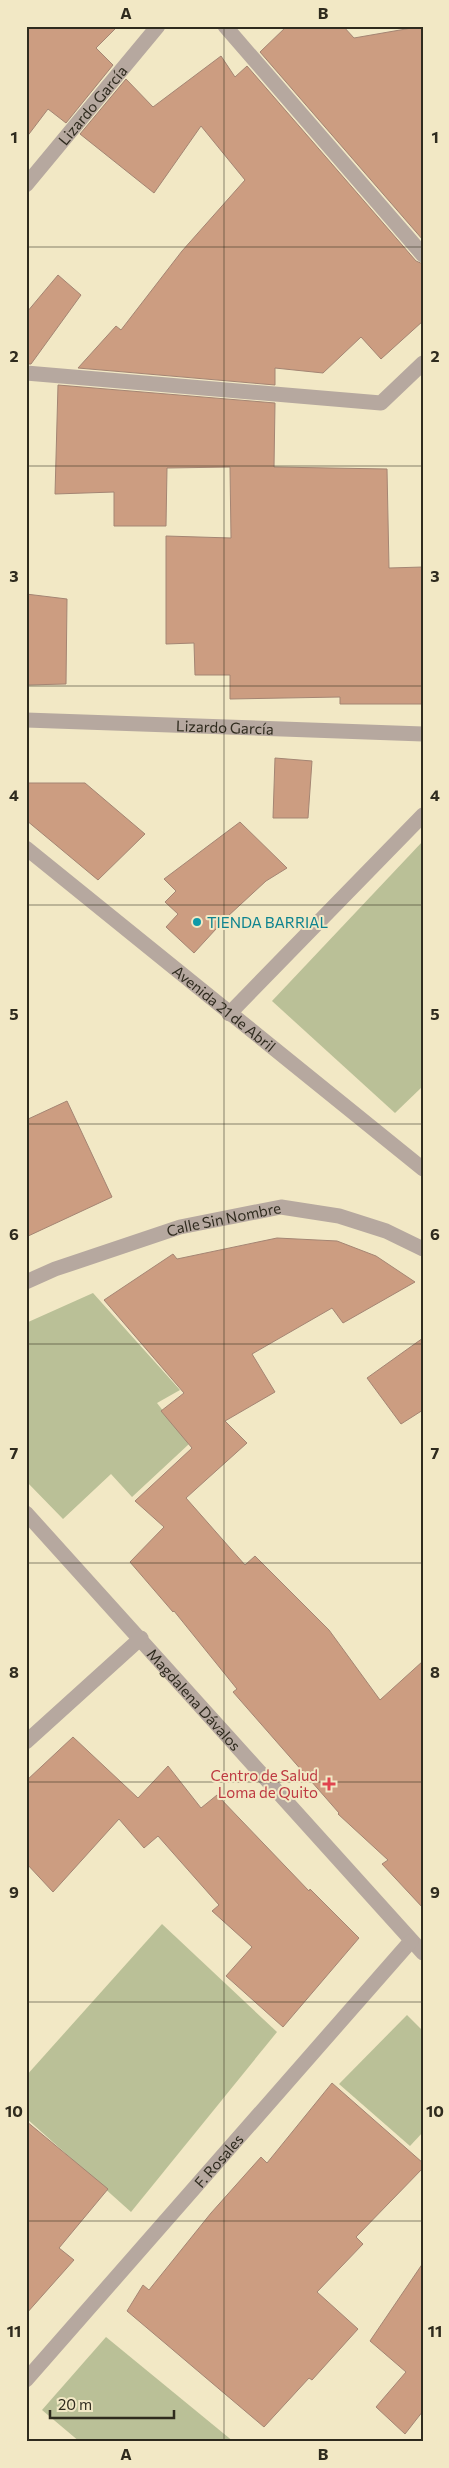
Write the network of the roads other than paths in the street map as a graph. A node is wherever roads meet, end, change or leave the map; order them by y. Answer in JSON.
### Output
{"nodes":[{"id":1,"x":158,"y":26,"type":"edge"},
{"id":2,"x":225,"y":26,"type":"edge"},
{"id":3,"x":26,"y":185,"type":"edge"},
{"id":4,"x":423,"y":254,"type":"edge"},
{"id":5,"x":423,"y":363,"type":"edge"},
{"id":6,"x":26,"y":373,"type":"edge"},
{"id":7,"x":26,"y":720,"type":"edge"},
{"id":8,"x":423,"y":734,"type":"edge"},
{"id":9,"x":423,"y":815,"type":"edge"},
{"id":10,"x":26,"y":848,"type":"edge"},
{"id":11,"x":229,"y":1014,"type":"junction"},
{"id":12,"x":423,"y":1169,"type":"edge"},
{"id":13,"x":423,"y":1249,"type":"edge"},
{"id":14,"x":26,"y":1282,"type":"edge"},
{"id":15,"x":26,"y":1513,"type":"edge"},
{"id":16,"x":141,"y":1638,"type":"junction"},
{"id":17,"x":26,"y":1742,"type":"edge"},
{"id":18,"x":411,"y":1941,"type":"junction"},
{"id":19,"x":423,"y":1953,"type":"edge"},
{"id":20,"x":26,"y":2380,"type":"edge"}],
"edges":[{"from":1,"to":3,"type":"street","name":"Lizardo García"},
{"from":2,"to":4,"type":"street"},
{"from":5,"to":6,"type":"street"},
{"from":7,"to":8,"type":"street","name":"Lizardo García"},
{"from":9,"to":11,"type":"street"},
{"from":10,"to":11,"type":"street","name":"Avenida 21 de Abril"},
{"from":11,"to":12,"type":"street","name":"Avenida 21 de Abril"},
{"from":13,"to":14,"type":"street","name":"Calle Sin Nombre"},
{"from":15,"to":16,"type":"street","name":"Magdalena Dávalos"},
{"from":16,"to":17,"type":"street"},
{"from":16,"to":18,"type":"street","name":"Magdalena Dávalos"},
{"from":18,"to":19,"type":"street","name":"Magdalena Dávalos"},
{"from":18,"to":20,"type":"street","name":"F. Rosales"}]}
